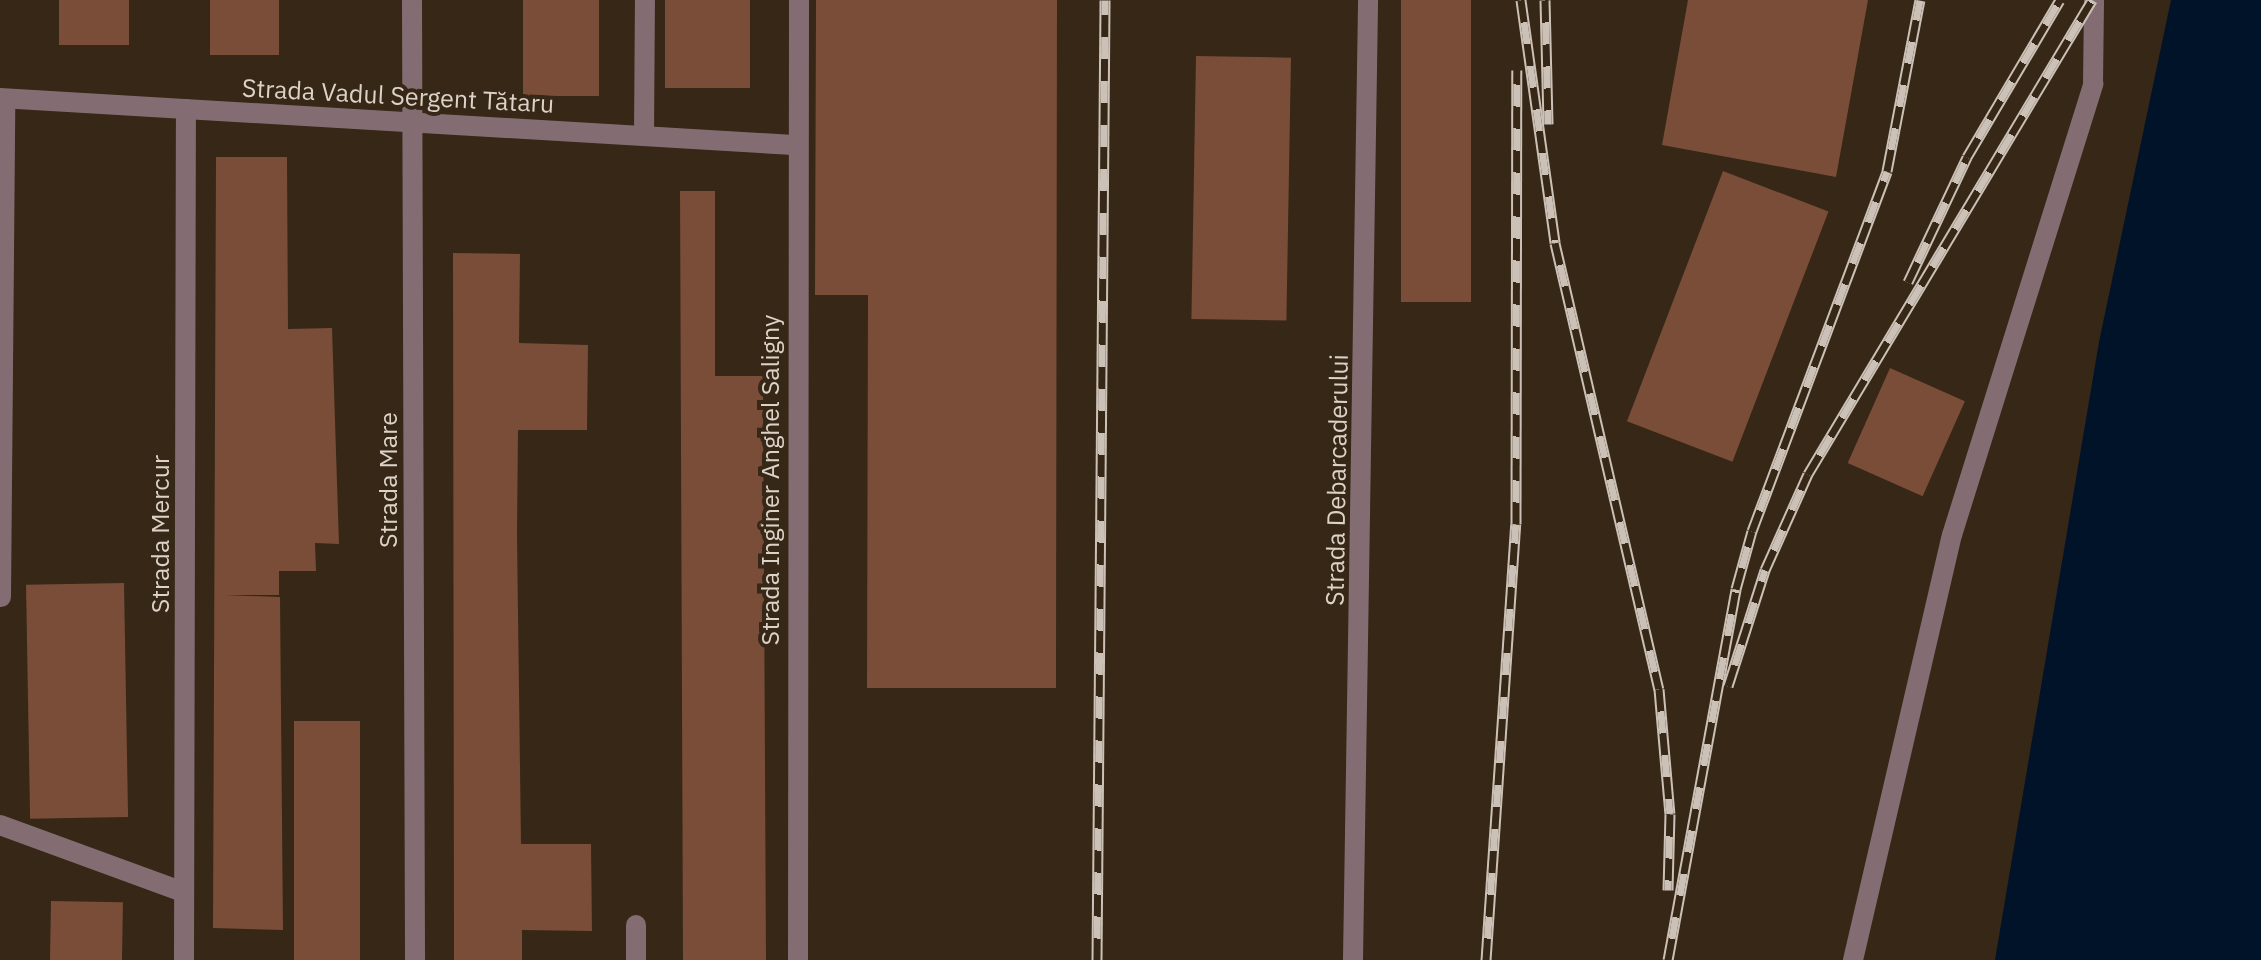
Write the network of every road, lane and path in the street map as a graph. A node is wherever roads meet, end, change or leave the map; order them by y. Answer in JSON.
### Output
{"nodes":[{"id":1,"x":412,"y":0,"type":"edge"},
{"id":2,"x":644,"y":0,"type":"edge"},
{"id":3,"x":799,"y":0,"type":"edge"},
{"id":4,"x":1368,"y":0,"type":"edge"},
{"id":5,"x":2094,"y":0,"type":"edge"},
{"id":6,"x":3,"y":98,"type":"edge"},
{"id":7,"x":186,"y":109,"type":"junction"},
{"id":8,"x":412,"y":122,"type":"junction"},
{"id":9,"x":644,"y":136,"type":"junction"},
{"id":10,"x":794,"y":146,"type":"junction"},
{"id":11,"x":1,"y":596,"type":"edge"},
{"id":12,"x":0,"y":825,"type":"edge"},
{"id":13,"x":183,"y":892,"type":"junction"},
{"id":14,"x":636,"y":925,"type":"dead end"},
{"id":15,"x":184,"y":960,"type":"edge"},
{"id":16,"x":415,"y":960,"type":"edge"},
{"id":17,"x":636,"y":960,"type":"edge"},
{"id":18,"x":798,"y":960,"type":"edge"},
{"id":19,"x":1353,"y":960,"type":"edge"},
{"id":20,"x":1853,"y":960,"type":"edge"}],
"edges":[{"from":1,"to":8,"type":"street","name":"Strada Mare"},
{"from":2,"to":9,"type":"street"},
{"from":3,"to":10,"type":"street","name":"Strada Inginer Anghel Saligny"},
{"from":4,"to":19,"type":"street","name":"Strada Debarcaderului"},
{"from":5,"to":20,"type":"street"},
{"from":6,"to":7,"type":"street","name":"Strada Vadul Sergent Tătaru"},
{"from":6,"to":11,"type":"street"},
{"from":7,"to":8,"type":"street","name":"Strada Vadul Sergent Tătaru"},
{"from":7,"to":13,"type":"street","name":"Strada Mercur"},
{"from":8,"to":9,"type":"street","name":"Strada Vadul Sergent Tătaru"},
{"from":8,"to":16,"type":"street","name":"Strada Mare"},
{"from":9,"to":10,"type":"street","name":"Strada Vadul Sergent Tătaru"},
{"from":10,"to":18,"type":"street","name":"Strada Inginer Anghel Saligny"},
{"from":12,"to":13,"type":"street"},
{"from":13,"to":15,"type":"street","name":"Strada Mercur"},
{"from":14,"to":17,"type":"street"}]}
